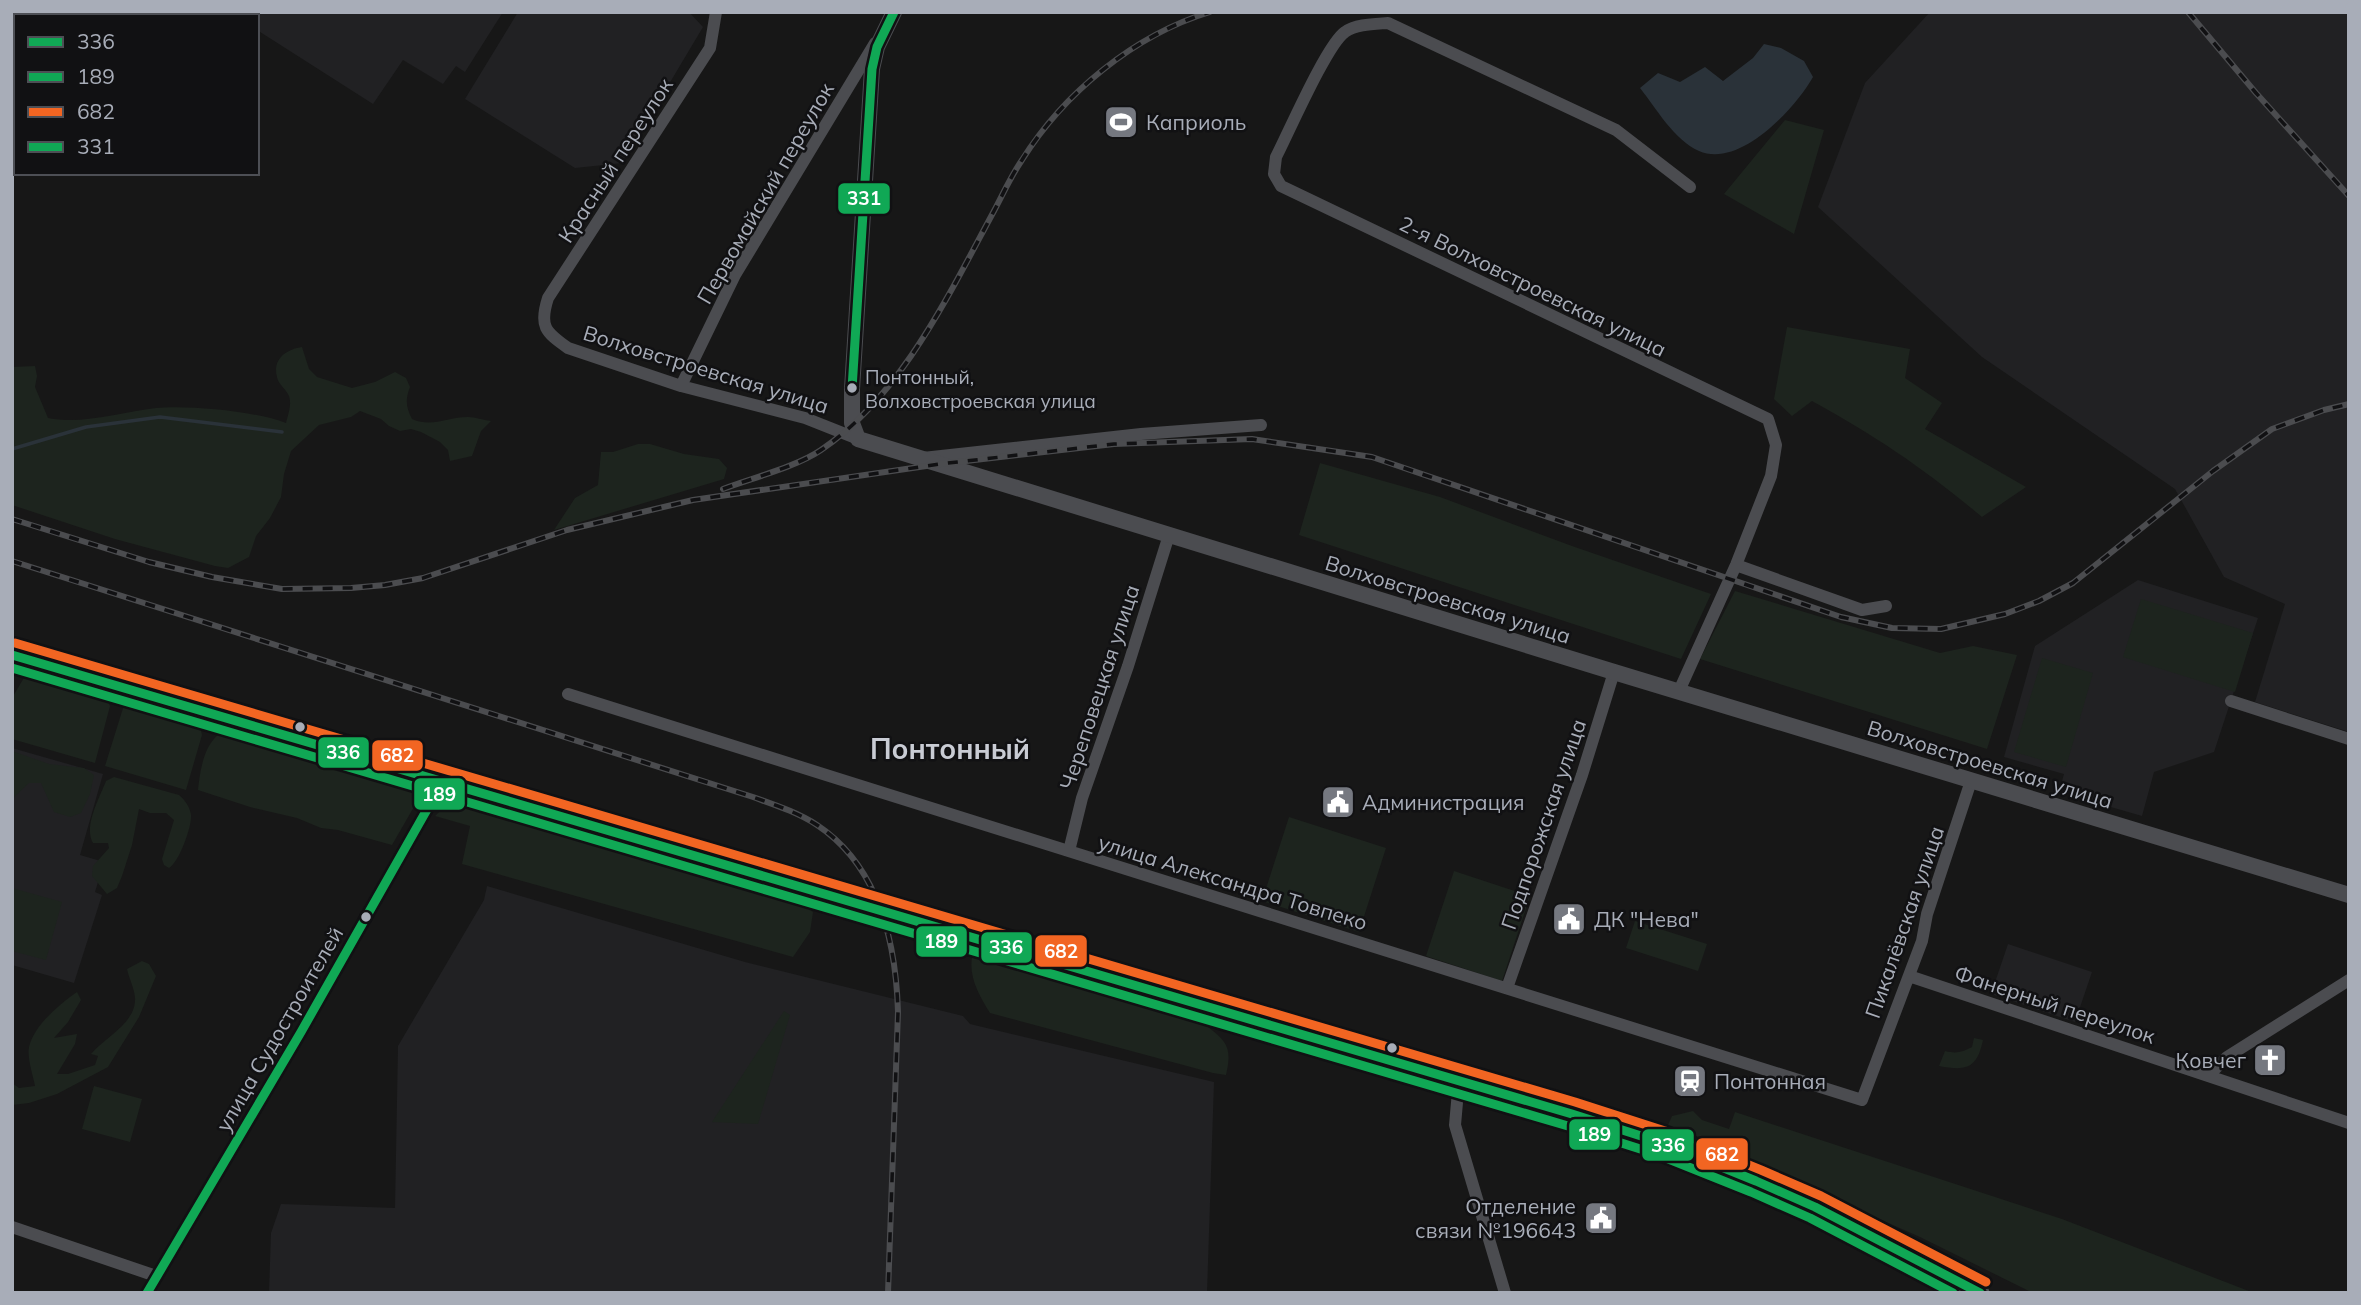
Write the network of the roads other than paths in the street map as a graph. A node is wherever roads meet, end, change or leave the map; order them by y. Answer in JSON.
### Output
{"nodes":[{"id":1,"x":716,"y":13,"type":"edge"},
{"id":2,"x":891,"y":17,"type":"edge"},
{"id":3,"x":1690,"y":187,"type":"dead end"},
{"id":4,"x":545,"y":326,"type":"joint"},
{"id":5,"x":681,"y":386,"type":"junction"},
{"id":6,"x":1261,"y":425,"type":"dead end"},
{"id":7,"x":858,"y":439,"type":"junction"},
{"id":8,"x":920,"y":458,"type":"junction"},
{"id":9,"x":1169,"y":535,"type":"junction"},
{"id":10,"x":1736,"y":565,"type":"junction"},
{"id":11,"x":1885,"y":606,"type":"dead end"},
{"id":12,"x":12,"y":655,"type":"edge"},
{"id":13,"x":1614,"y":672,"type":"junction"},
{"id":14,"x":1679,"y":691,"type":"junction"},
{"id":15,"x":568,"y":694,"type":"dead end"},
{"id":16,"x":2231,"y":701,"type":"dead end"},
{"id":17,"x":2349,"y":739,"type":"edge"},
{"id":18,"x":1971,"y":781,"type":"junction"},
{"id":19,"x":442,"y":783,"type":"junction"},
{"id":20,"x":1069,"y":851,"type":"junction"},
{"id":21,"x":2349,"y":895,"type":"edge"},
{"id":22,"x":1909,"y":976,"type":"junction"},
{"id":23,"x":2349,"y":980,"type":"edge"},
{"id":24,"x":1507,"y":988,"type":"junction"},
{"id":25,"x":1871,"y":1075,"type":"joint"},
{"id":26,"x":2208,"y":1076,"type":"junction"},
{"id":27,"x":1460,"y":1080,"type":"junction"},
{"id":28,"x":2349,"y":1123,"type":"edge"},
{"id":29,"x":12,"y":1227,"type":"edge"},
{"id":30,"x":156,"y":1276,"type":"junction"},
{"id":31,"x":147,"y":1293,"type":"edge"},
{"id":32,"x":1504,"y":1293,"type":"edge"},
{"id":33,"x":1980,"y":1293,"type":"edge"}],
"edges":[{"from":1,"to":4,"type":"street","name":"Красный переулок"},
{"from":2,"to":5,"type":"street","name":"Первомайский переулок"},
{"from":2,"to":7,"type":"street"},
{"from":3,"to":10,"type":"street","name":"2-я Волховстроевская улица"},
{"from":4,"to":5,"type":"street","name":"Волховстроевская улица"},
{"from":5,"to":7,"type":"street","name":"Волховстроевская улица"},
{"from":6,"to":8,"type":"street"},
{"from":7,"to":8,"type":"street","name":"Волховстроевская улица"},
{"from":8,"to":9,"type":"street","name":"Волховстроевская улица"},
{"from":9,"to":13,"type":"street","name":"Волховстроевская улица"},
{"from":9,"to":20,"type":"street","name":"Череповецкая улица"},
{"from":10,"to":11,"type":"street"},
{"from":10,"to":14,"type":"street"},
{"from":12,"to":19,"type":"main road"},
{"from":13,"to":14,"type":"street","name":"Волховстроевская улица"},
{"from":13,"to":24,"type":"street","name":"Подпорожская улица"},
{"from":14,"to":18,"type":"street","name":"Волховстроевская улица"},
{"from":15,"to":20,"type":"street","name":"улица Александра Товпеко"},
{"from":16,"to":17,"type":"street"},
{"from":18,"to":21,"type":"street","name":"Волховстроевская улица"},
{"from":18,"to":22,"type":"street","name":"Пикалёвская улица"},
{"from":19,"to":27,"type":"main road"},
{"from":19,"to":30,"type":"street","name":"улица Судостроителей"},
{"from":20,"to":24,"type":"street","name":"улица Александра Товпеко"},
{"from":22,"to":25,"type":"street","name":"Пикалёвская улица"},
{"from":22,"to":26,"type":"street","name":"Фанерный переулок"},
{"from":23,"to":26,"type":"street"},
{"from":24,"to":25,"type":"street","name":"улица Александра Товпеко"},
{"from":26,"to":28,"type":"street","name":"Фанерный переулок"},
{"from":27,"to":32,"type":"street"},
{"from":27,"to":33,"type":"main road"},
{"from":29,"to":30,"type":"street"},
{"from":30,"to":31,"type":"street","name":"улица Судостроителей"}]}
